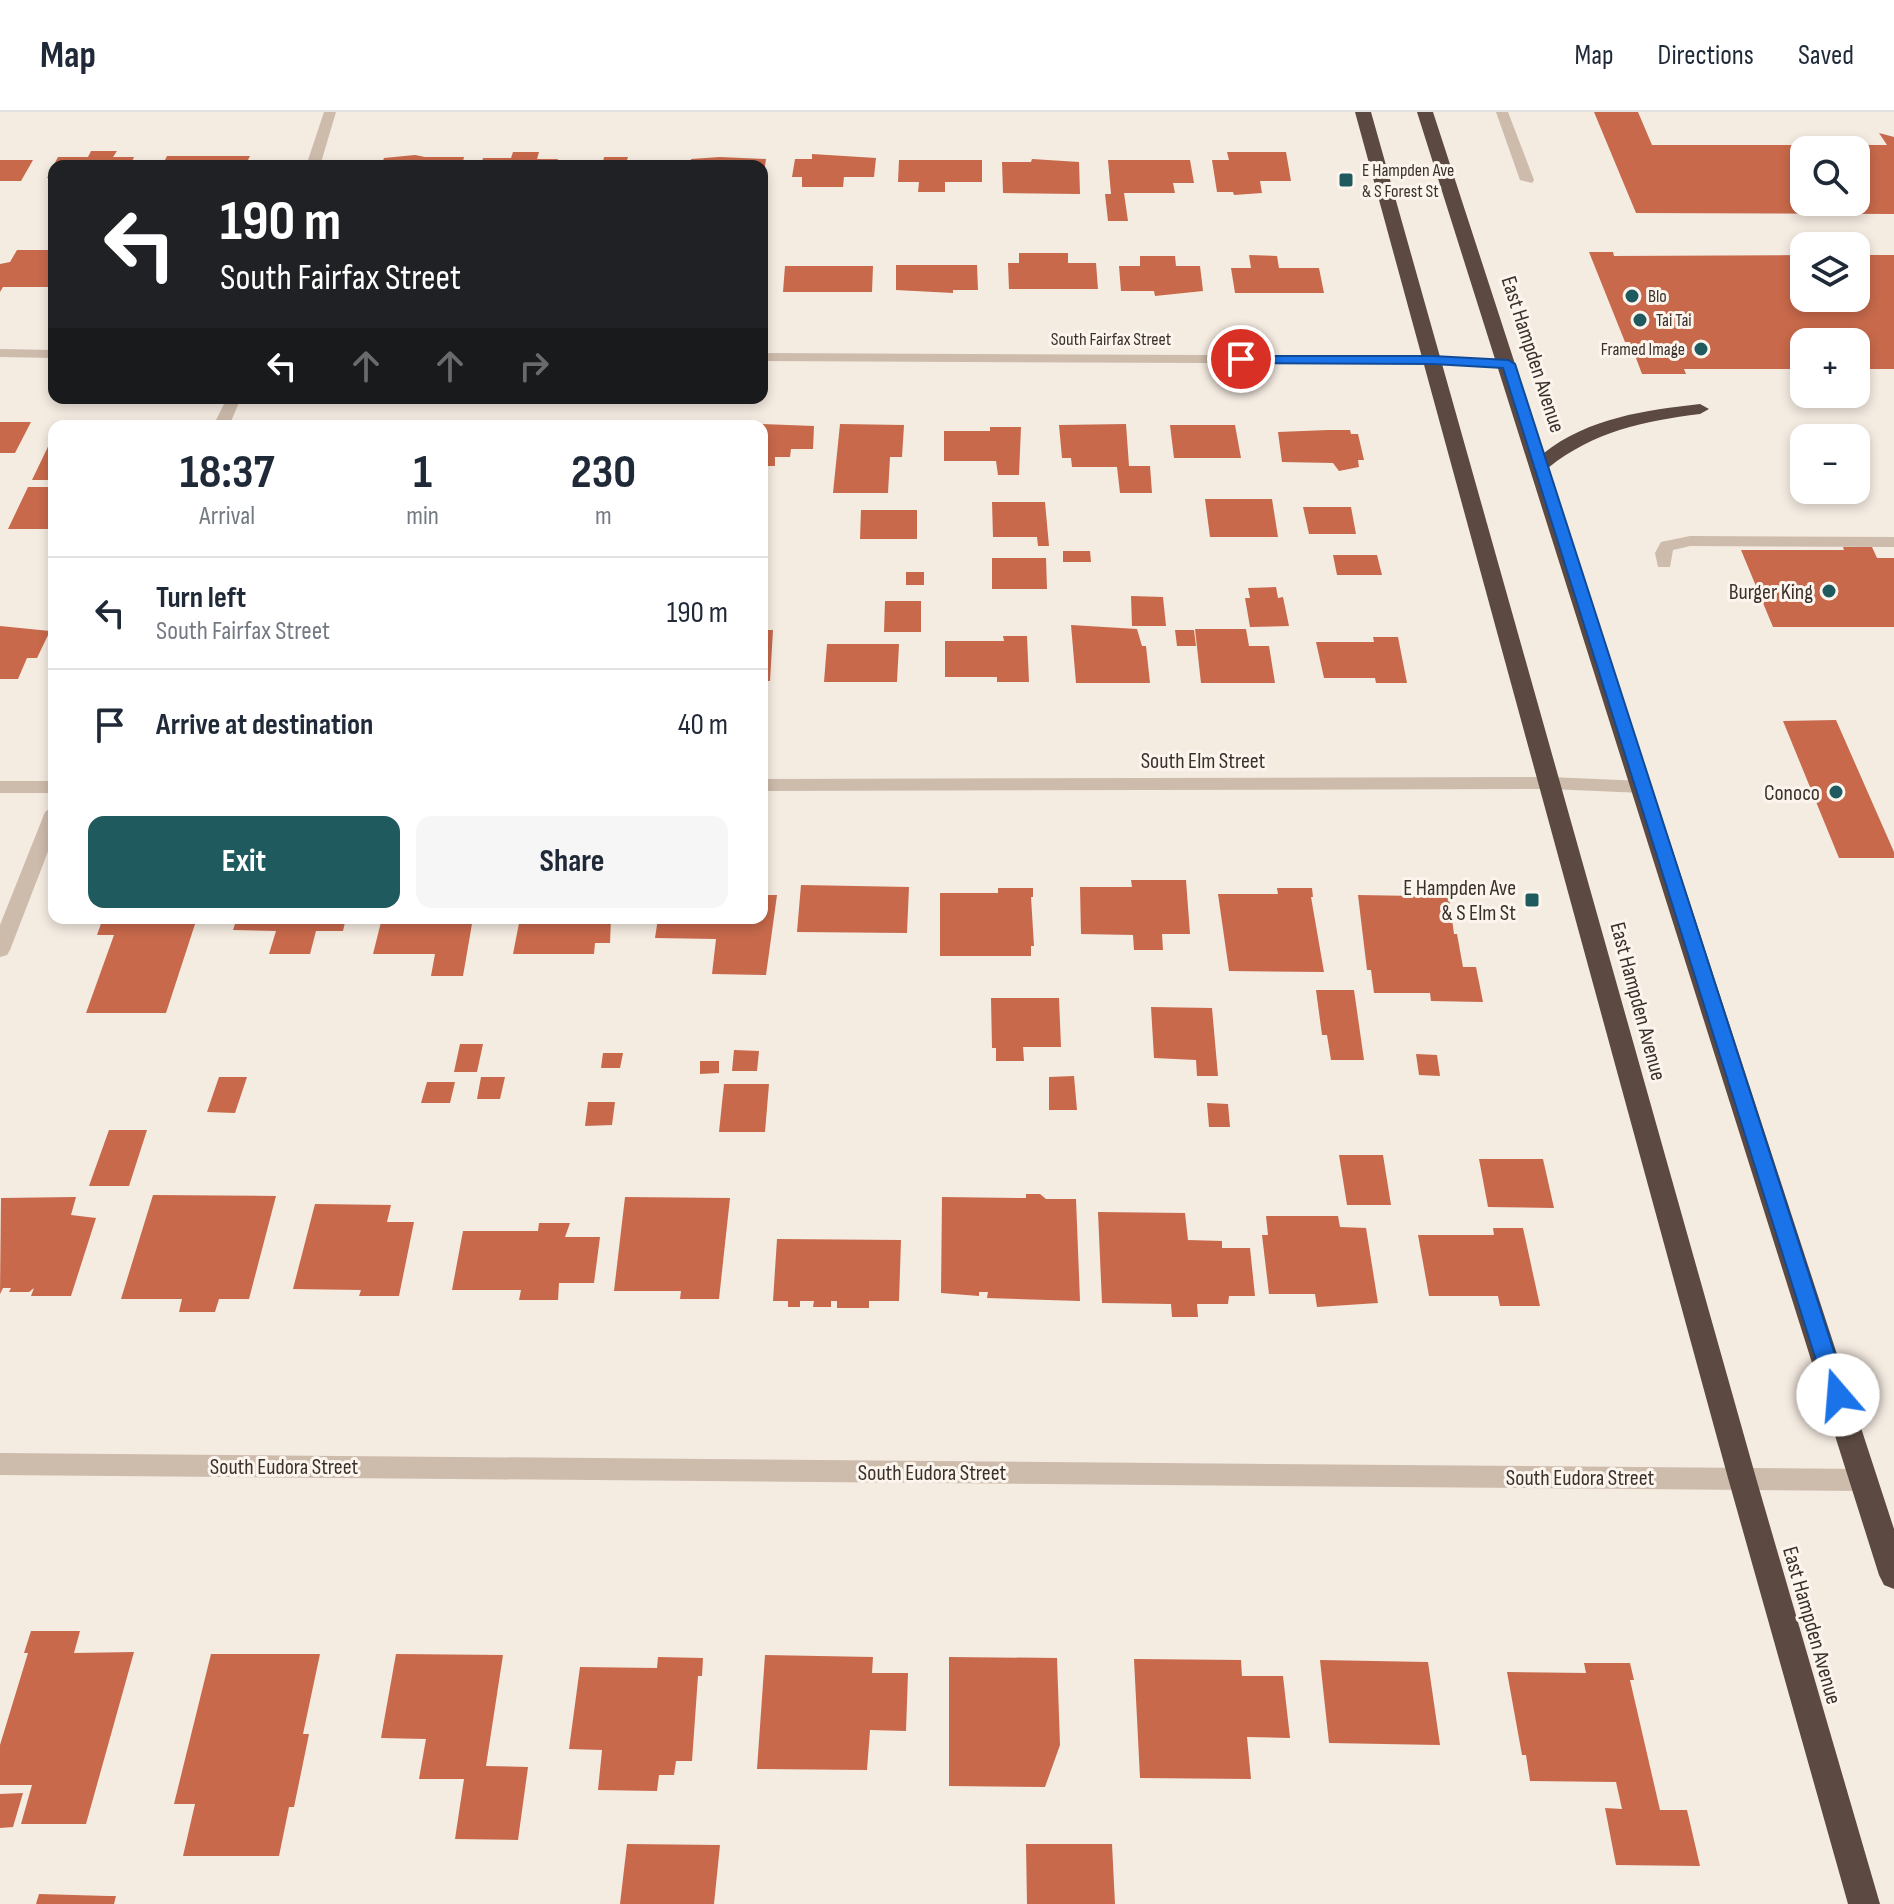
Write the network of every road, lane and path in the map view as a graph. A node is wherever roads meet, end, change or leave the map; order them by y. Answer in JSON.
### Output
{"nodes":[{"id":1,"x":330,"y":112,"type":"edge"},
{"id":2,"x":1363,"y":112,"type":"edge"},
{"id":3,"x":1425,"y":112,"type":"edge"},
{"id":4,"x":1502,"y":112,"type":"edge"},
{"id":5,"x":315,"y":160,"type":"edge"},
{"id":6,"x":1527,"y":180,"type":"dead end"},
{"id":7,"x":0,"y":353,"type":"edge"},
{"id":8,"x":48,"y":354,"type":"edge"},
{"id":9,"x":768,"y":357,"type":"edge"},
{"id":10,"x":1433,"y":360,"type":"junction"},
{"id":11,"x":1508,"y":364,"type":"junction"},
{"id":12,"x":1700,"y":409,"type":"dead end"},
{"id":13,"x":1540,"y":465,"type":"junction"},
{"id":14,"x":1894,"y":542,"type":"edge"},
{"id":15,"x":1664,"y":563,"type":"dead end"},
{"id":16,"x":1550,"y":783,"type":"junction"},
{"id":17,"x":768,"y":785,"type":"edge"},
{"id":18,"x":0,"y":787,"type":"edge"},
{"id":19,"x":48,"y":787,"type":"edge"},
{"id":20,"x":1643,"y":787,"type":"junction"},
{"id":21,"x":48,"y":827,"type":"edge"},
{"id":22,"x":0,"y":950,"type":"edge"},
{"id":23,"x":0,"y":1464,"type":"edge"},
{"id":24,"x":1742,"y":1478,"type":"junction"},
{"id":25,"x":1864,"y":1480,"type":"junction"},
{"id":26,"x":1894,"y":1575,"type":"edge"},
{"id":27,"x":1864,"y":1904,"type":"edge"}],
"edges":[{"from":1,"to":5,"type":"street"},
{"from":2,"to":10,"type":"highway","name":"East Hampden Avenue"},
{"from":3,"to":11,"type":"highway","name":"East Hampden Avenue"},
{"from":4,"to":6,"type":"street"},
{"from":7,"to":8,"type":"street"},
{"from":9,"to":10,"type":"street","name":"South Fairfax Street"},
{"from":10,"to":11,"type":"street","name":"South Fairfax Street"},
{"from":10,"to":16,"type":"highway","name":"East Hampden Avenue"},
{"from":11,"to":13,"type":"highway","name":"East Hampden Avenue"},
{"from":12,"to":13,"type":"highway"},
{"from":13,"to":20,"type":"highway","name":"East Hampden Avenue"},
{"from":14,"to":15,"type":"street"},
{"from":16,"to":17,"type":"street","name":"South Elm Street"},
{"from":16,"to":20,"type":"street","name":"South Elm Street"},
{"from":16,"to":24,"type":"highway","name":"East Hampden Avenue"},
{"from":18,"to":19,"type":"street"},
{"from":20,"to":25,"type":"highway","name":"East Hampden Avenue"},
{"from":21,"to":22,"type":"street"},
{"from":23,"to":24,"type":"street","name":"South Eudora Street"},
{"from":24,"to":25,"type":"street","name":"South Eudora Street"},
{"from":24,"to":27,"type":"highway","name":"East Hampden Avenue"},
{"from":25,"to":26,"type":"highway","name":"East Hampden Avenue"}]}
